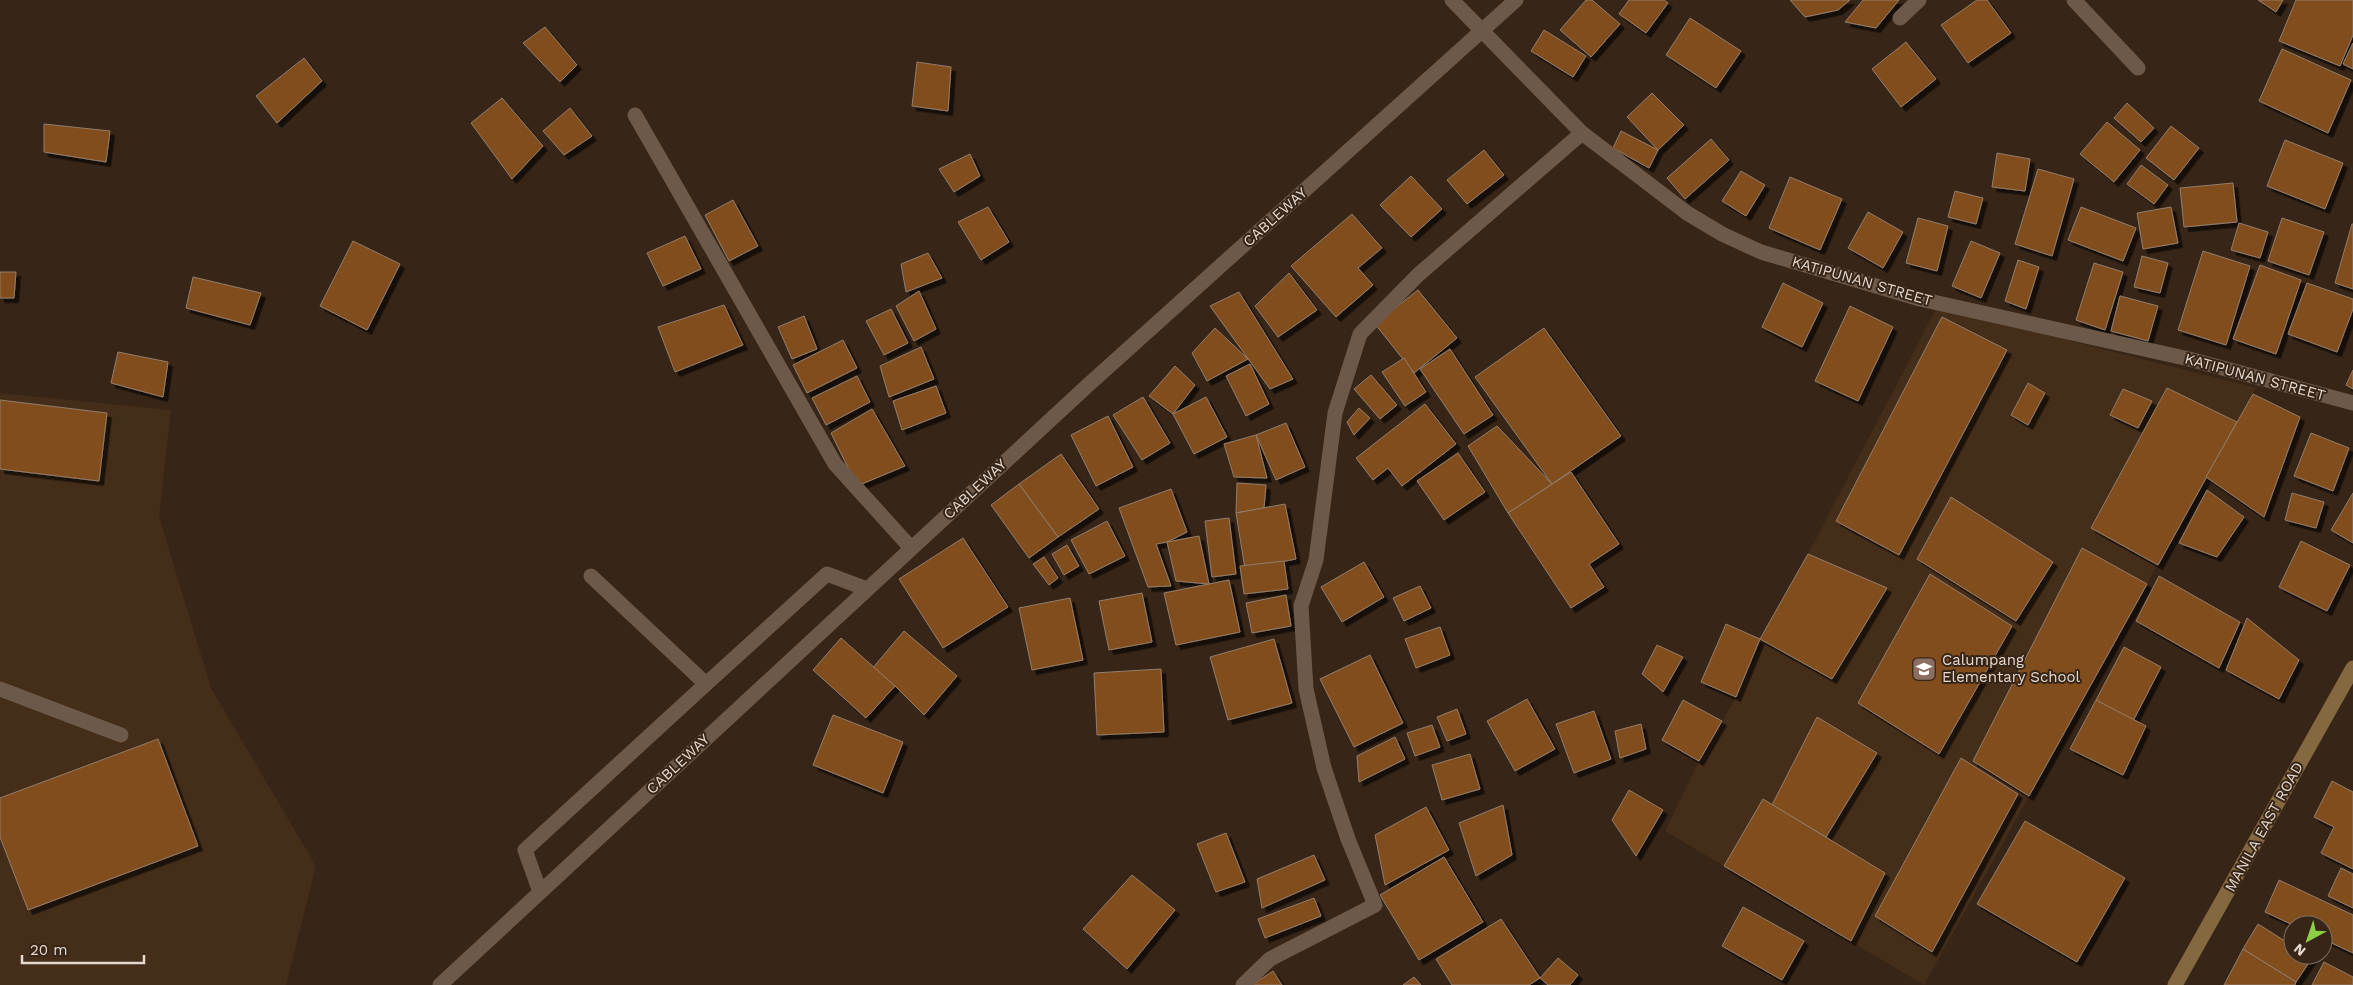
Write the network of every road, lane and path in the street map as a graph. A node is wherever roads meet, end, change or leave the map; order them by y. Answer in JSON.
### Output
{"nodes":[{"id":1,"x":1452,"y":0,"type":"edge"},
{"id":2,"x":1516,"y":0,"type":"edge"},
{"id":3,"x":1919,"y":0,"type":"edge"},
{"id":4,"x":2074,"y":0,"type":"edge"},
{"id":5,"x":1900,"y":18,"type":"dead end"},
{"id":6,"x":1481,"y":31,"type":"junction"},
{"id":7,"x":2138,"y":68,"type":"dead end"},
{"id":8,"x":635,"y":115,"type":"dead end"},
{"id":9,"x":1582,"y":134,"type":"junction"},
{"id":10,"x":2353,"y":403,"type":"edge"},
{"id":11,"x":911,"y":548,"type":"junction"},
{"id":12,"x":591,"y":576,"type":"dead end"},
{"id":13,"x":867,"y":589,"type":"junction"},
{"id":14,"x":2353,"y":668,"type":"edge"},
{"id":15,"x":706,"y":684,"type":"junction"},
{"id":16,"x":0,"y":689,"type":"edge"},
{"id":17,"x":121,"y":735,"type":"dead end"},
{"id":18,"x":540,"y":892,"type":"junction"},
{"id":19,"x":440,"y":985,"type":"edge"},
{"id":20,"x":1242,"y":985,"type":"edge"},
{"id":21,"x":2175,"y":985,"type":"edge"}],
"edges":[{"from":1,"to":6,"type":"street","name":"KATIPUNAN STREET"},
{"from":2,"to":6,"type":"street","name":"CABLEWAY"},
{"from":3,"to":5,"type":"street"},
{"from":4,"to":7,"type":"street"},
{"from":6,"to":9,"type":"street","name":"KATIPUNAN STREET"},
{"from":6,"to":11,"type":"street","name":"CABLEWAY"},
{"from":8,"to":11,"type":"street"},
{"from":9,"to":10,"type":"street","name":"KATIPUNAN STREET"},
{"from":9,"to":20,"type":"street"},
{"from":11,"to":13,"type":"street","name":"CABLEWAY"},
{"from":12,"to":15,"type":"street"},
{"from":13,"to":15,"type":"street"},
{"from":13,"to":18,"type":"street","name":"CABLEWAY"},
{"from":14,"to":21,"type":"main road","name":"MANILA EAST ROAD"},
{"from":15,"to":18,"type":"street"},
{"from":16,"to":17,"type":"street"},
{"from":18,"to":19,"type":"street","name":"CABLEWAY"}]}
